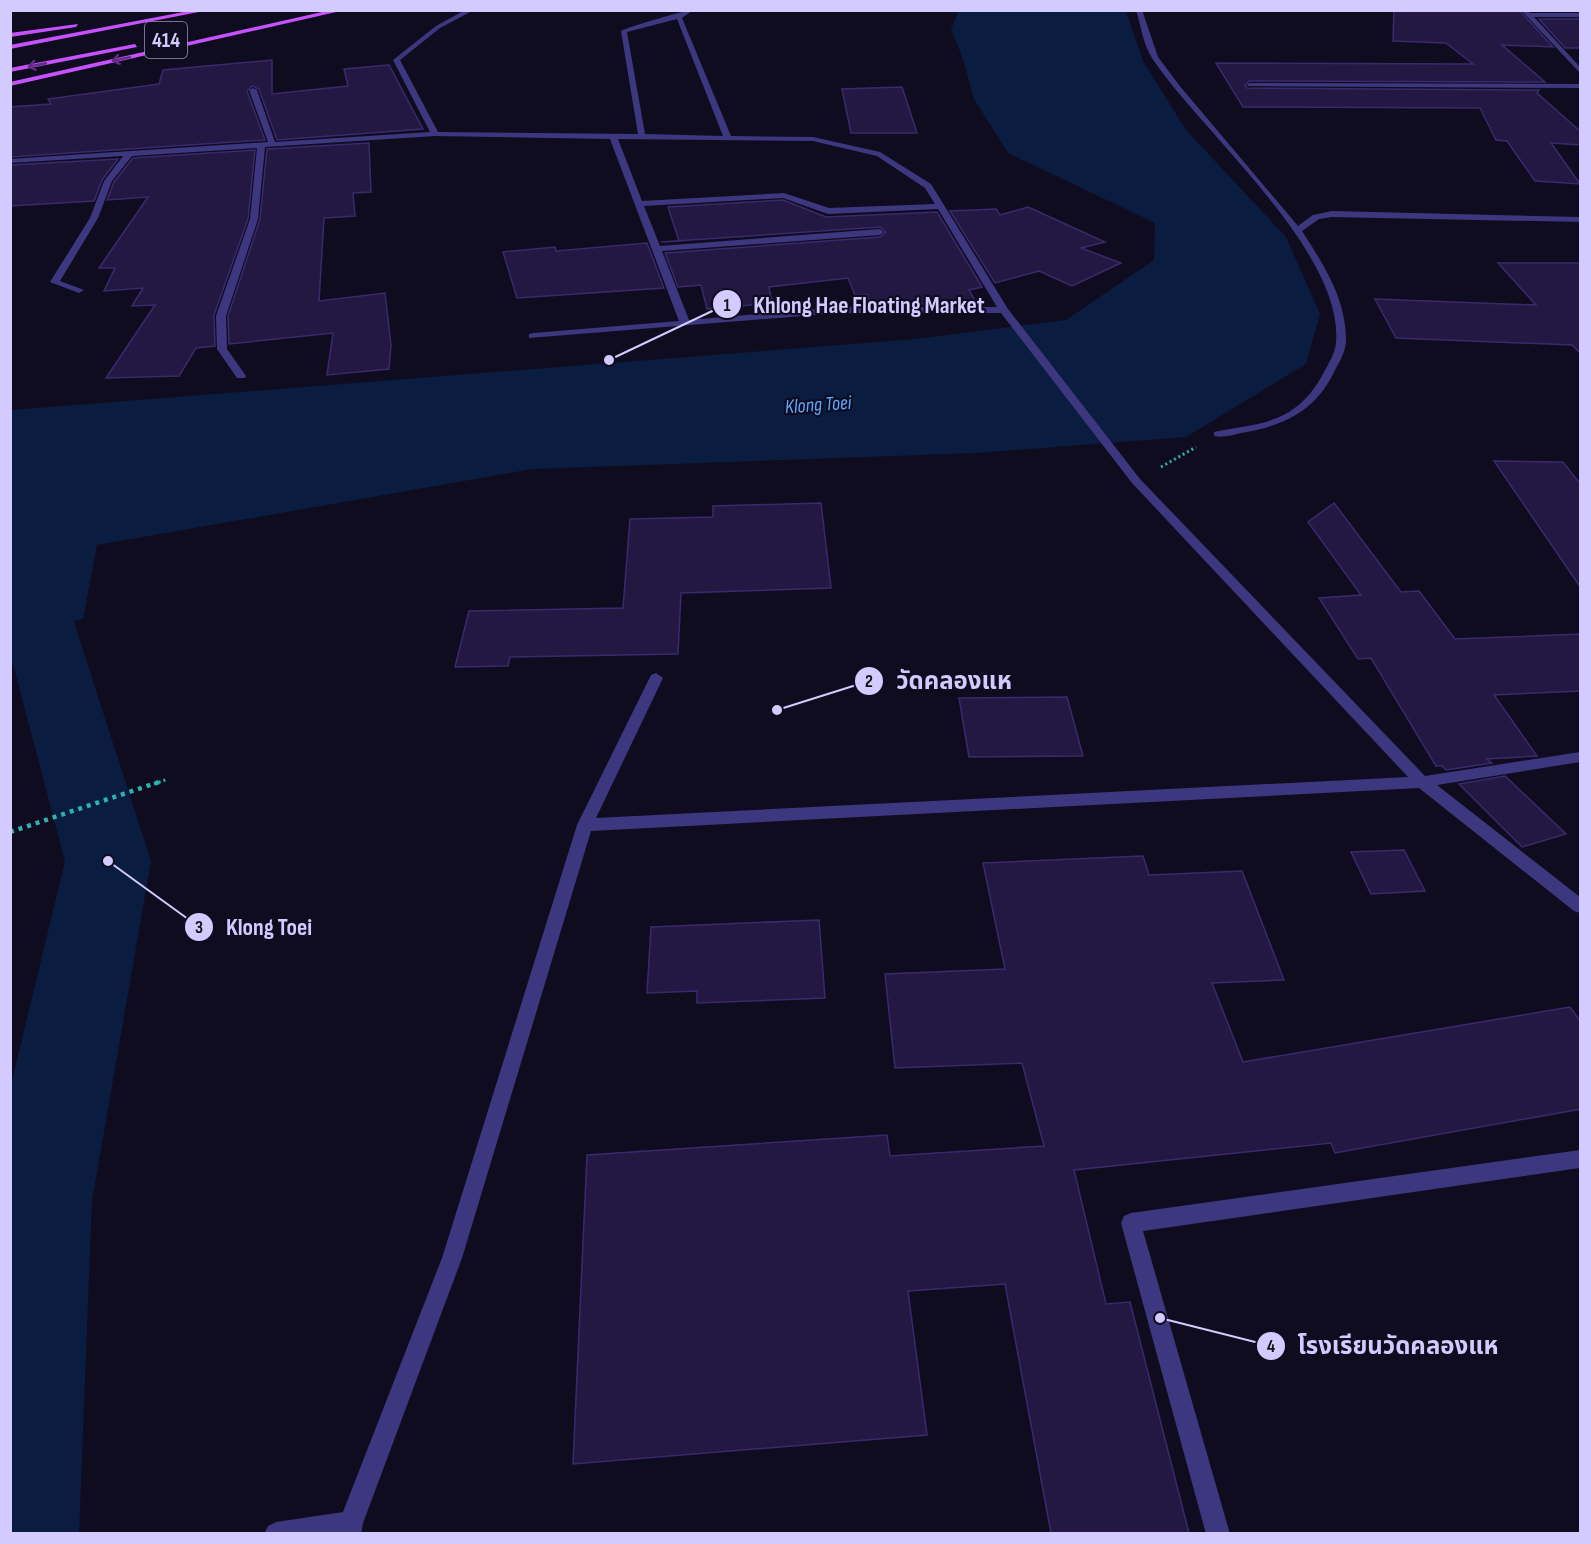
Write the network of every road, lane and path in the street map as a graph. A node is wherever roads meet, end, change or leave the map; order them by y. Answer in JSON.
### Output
{"nodes":[{"id":1,"x":164,"y":10,"type":"edge"},
{"id":2,"x":206,"y":10,"type":"edge"},
{"id":3,"x":321,"y":10,"type":"edge"},
{"id":4,"x":342,"y":10,"type":"edge"},
{"id":5,"x":471,"y":10,"type":"edge"},
{"id":6,"x":690,"y":10,"type":"edge"},
{"id":7,"x":1139,"y":10,"type":"edge"},
{"id":8,"x":1526,"y":13,"type":"edge"},
{"id":9,"x":1581,"y":15,"type":"edge"},
{"id":10,"x":129,"y":16,"type":"dead end"},
{"id":11,"x":679,"y":17,"type":"junction"},
{"id":12,"x":81,"y":24,"type":"dead end"},
{"id":13,"x":10,"y":35,"type":"edge"},
{"id":14,"x":172,"y":39,"type":"dead end"},
{"id":15,"x":148,"y":44,"type":"dead end"},
{"id":16,"x":10,"y":47,"type":"edge"},
{"id":17,"x":10,"y":70,"type":"edge"},
{"id":18,"x":1581,"y":71,"type":"edge"},
{"id":19,"x":10,"y":84,"type":"edge"},
{"id":20,"x":1249,"y":85,"type":"dead end"},
{"id":21,"x":1581,"y":86,"type":"edge"},
{"id":22,"x":253,"y":90,"type":"dead end"},
{"id":23,"x":435,"y":134,"type":"junction"},
{"id":24,"x":613,"y":136,"type":"junction"},
{"id":25,"x":642,"y":137,"type":"junction"},
{"id":26,"x":728,"y":138,"type":"junction"},
{"id":27,"x":272,"y":144,"type":"junction"},
{"id":28,"x":261,"y":146,"type":"junction"},
{"id":29,"x":130,"y":153,"type":"junction"},
{"id":30,"x":10,"y":161,"type":"edge"},
{"id":31,"x":639,"y":204,"type":"junction"},
{"id":32,"x":940,"y":206,"type":"junction"},
{"id":33,"x":1581,"y":220,"type":"edge"},
{"id":34,"x":1297,"y":231,"type":"junction"},
{"id":35,"x":880,"y":232,"type":"dead end"},
{"id":36,"x":657,"y":249,"type":"junction"},
{"id":37,"x":80,"y":290,"type":"dead end"},
{"id":38,"x":1004,"y":310,"type":"junction"},
{"id":39,"x":685,"y":323,"type":"junction"},
{"id":40,"x":533,"y":336,"type":"dead end"},
{"id":41,"x":241,"y":376,"type":"dead end"},
{"id":42,"x":1218,"y":434,"type":"joint"},
{"id":43,"x":1136,"y":481,"type":"junction"},
{"id":44,"x":656,"y":678,"type":"dead end"},
{"id":45,"x":1581,"y":757,"type":"edge"},
{"id":46,"x":168,"y":779,"type":"dead end"},
{"id":47,"x":1422,"y":782,"type":"junction"},
{"id":48,"x":585,"y":825,"type":"junction"},
{"id":49,"x":10,"y":832,"type":"edge"},
{"id":50,"x":1581,"y":906,"type":"edge"},
{"id":51,"x":1581,"y":1159,"type":"edge"},
{"id":52,"x":350,"y":1528,"type":"edge"},
{"id":53,"x":276,"y":1533,"type":"edge"},
{"id":54,"x":1218,"y":1533,"type":"edge"}],
"edges":[{"from":1,"to":10,"type":"main road","number":"414"},
{"from":2,"to":16,"type":"main road","number":"414"},
{"from":3,"to":14,"type":"main road","number":"414"},
{"from":4,"to":19,"type":"main road","number":"414","one_way":true},
{"from":5,"to":23,"type":"street"},
{"from":6,"to":11,"type":"street"},
{"from":7,"to":34,"type":"street"},
{"from":8,"to":9,"type":"street"},
{"from":8,"to":18,"type":"street"},
{"from":11,"to":25,"type":"street"},
{"from":11,"to":26,"type":"street"},
{"from":12,"to":13,"type":"main road"},
{"from":15,"to":17,"type":"main road","number":"414","one_way":true},
{"from":20,"to":21,"type":"street"},
{"from":22,"to":27,"type":"street"},
{"from":23,"to":24,"type":"street"},
{"from":23,"to":27,"type":"street"},
{"from":24,"to":25,"type":"street"},
{"from":24,"to":31,"type":"street"},
{"from":25,"to":26,"type":"street"},
{"from":26,"to":32,"type":"street"},
{"from":27,"to":28,"type":"street"},
{"from":28,"to":29,"type":"street"},
{"from":28,"to":41,"type":"street"},
{"from":29,"to":30,"type":"street"},
{"from":29,"to":37,"type":"street"},
{"from":31,"to":32,"type":"street"},
{"from":31,"to":36,"type":"street"},
{"from":32,"to":38,"type":"street"},
{"from":33,"to":34,"type":"street"},
{"from":34,"to":42,"type":"street"},
{"from":35,"to":36,"type":"street"},
{"from":36,"to":39,"type":"street"},
{"from":38,"to":39,"type":"street"},
{"from":38,"to":43,"type":"street"},
{"from":39,"to":40,"type":"street"},
{"from":42,"to":43,"type":"path"},
{"from":43,"to":47,"type":"street"},
{"from":44,"to":48,"type":"street"},
{"from":45,"to":47,"type":"street"},
{"from":46,"to":49,"type":"path"},
{"from":47,"to":48,"type":"street"},
{"from":47,"to":50,"type":"street"},
{"from":48,"to":52,"type":"street"},
{"from":51,"to":54,"type":"street"},
{"from":52,"to":53,"type":"street"}]}
